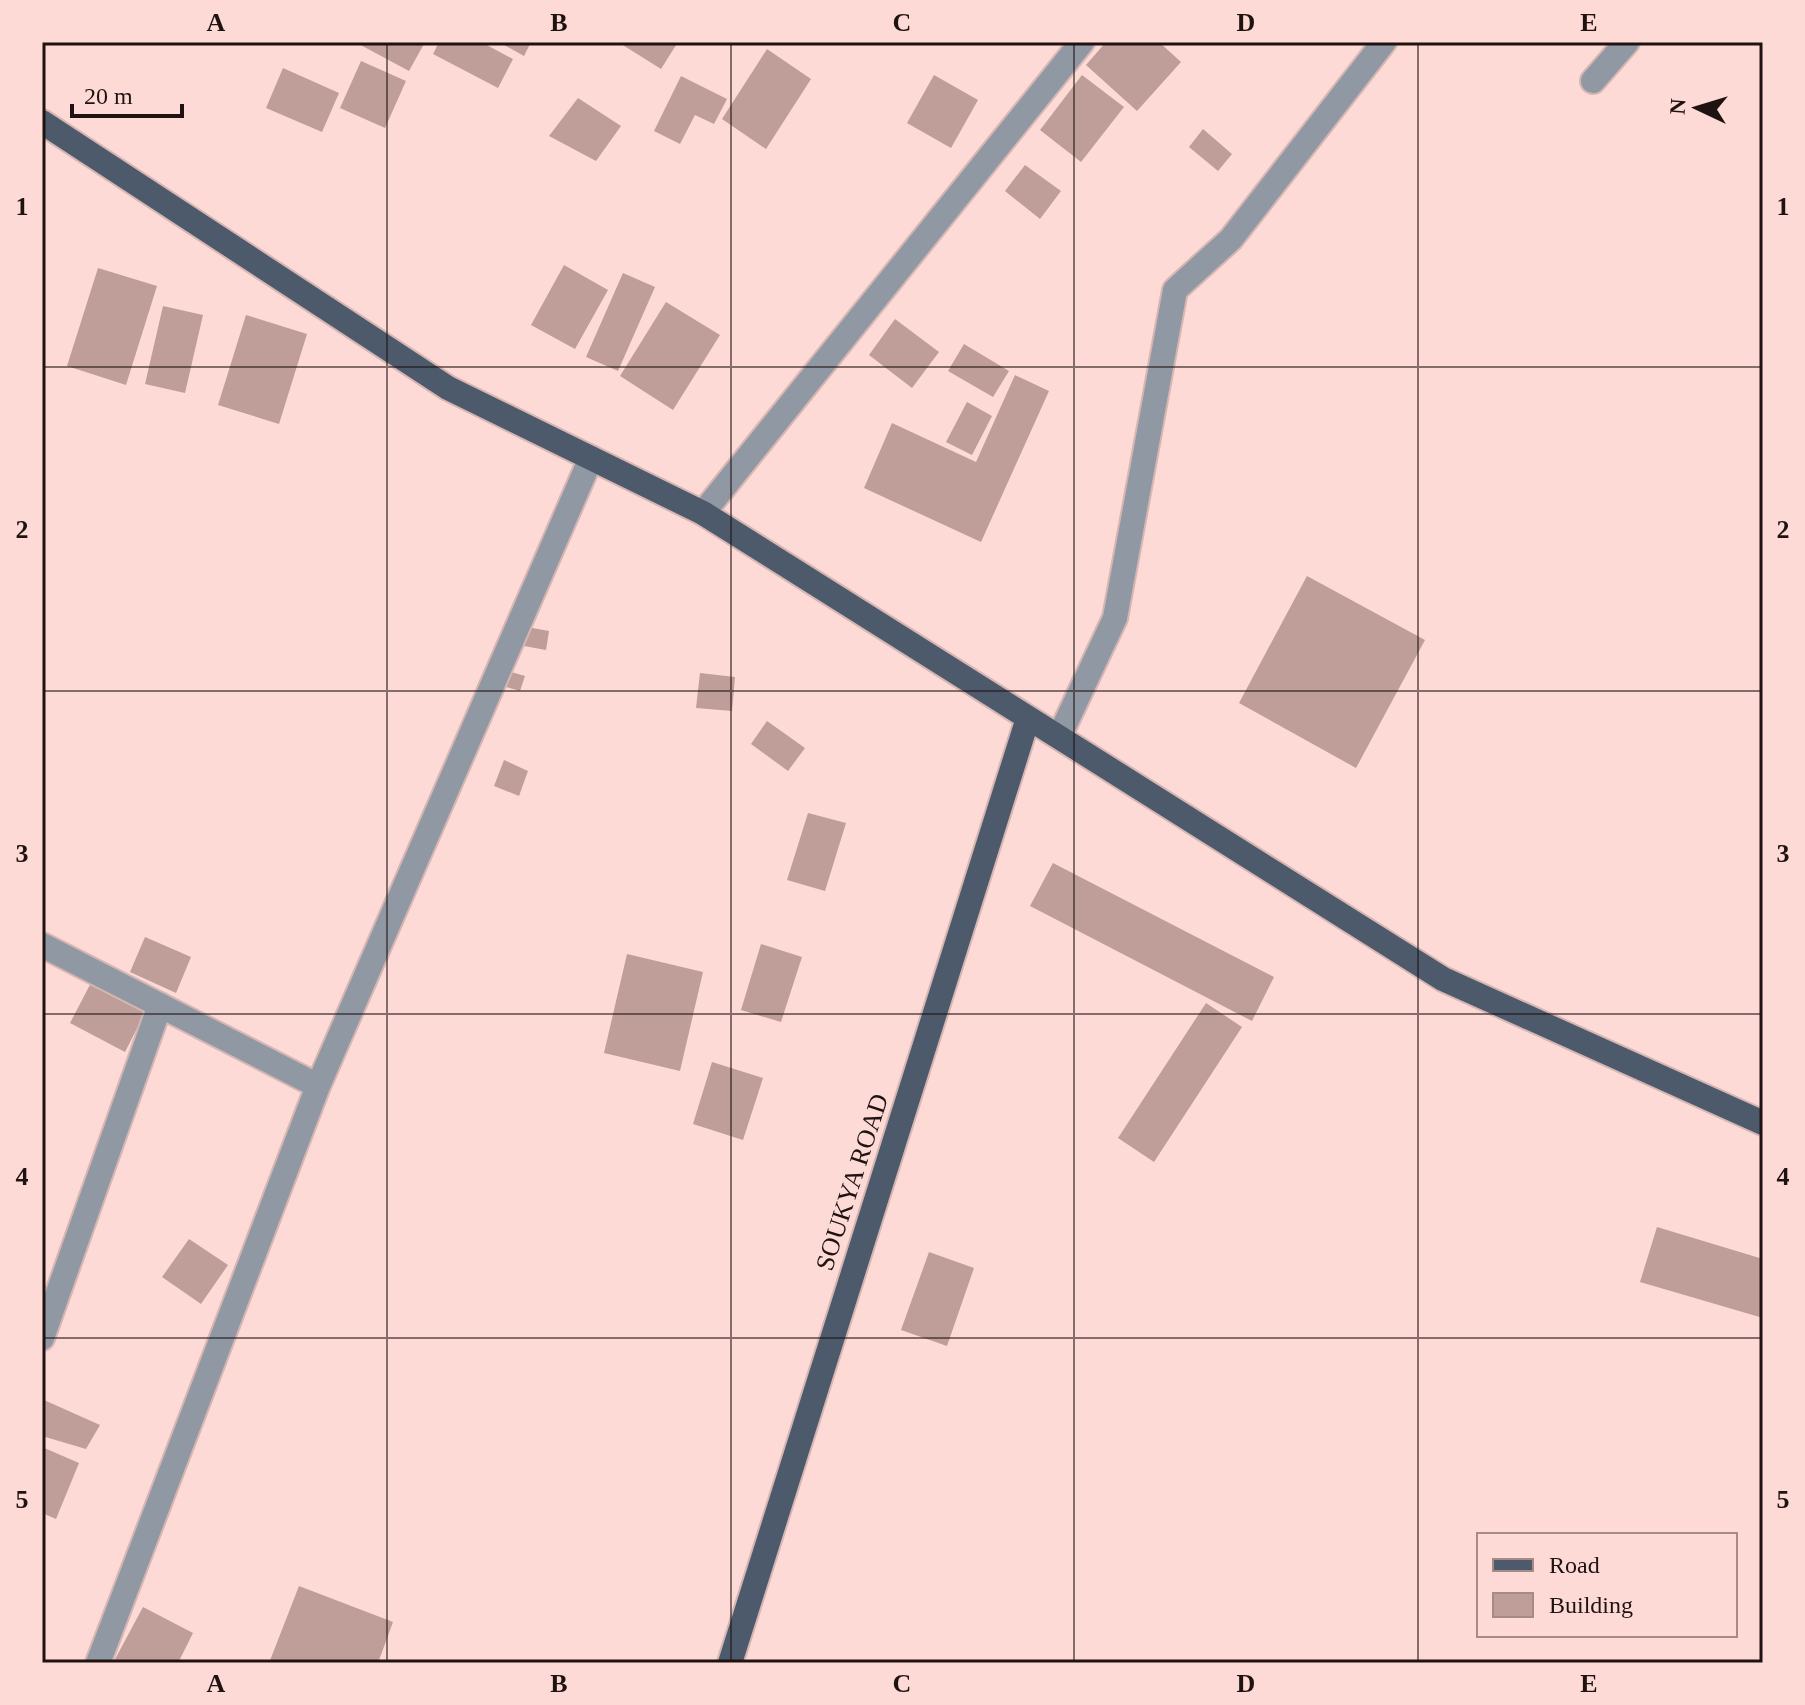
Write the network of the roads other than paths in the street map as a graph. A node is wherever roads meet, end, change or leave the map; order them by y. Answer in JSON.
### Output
{"nodes":[{"id":1,"x":1082,"y":42,"type":"edge"},
{"id":2,"x":1384,"y":42,"type":"edge"},
{"id":3,"x":1627,"y":42,"type":"edge"},
{"id":4,"x":1593,"y":81,"type":"dead end"},
{"id":5,"x":42,"y":122,"type":"edge"},
{"id":6,"x":591,"y":458,"type":"junction"},
{"id":7,"x":703,"y":513,"type":"junction"},
{"id":8,"x":1028,"y":718,"type":"junction"},
{"id":9,"x":1059,"y":737,"type":"junction"},
{"id":10,"x":42,"y":945,"type":"edge"},
{"id":11,"x":160,"y":1005,"type":"junction"},
{"id":12,"x":318,"y":1086,"type":"junction"},
{"id":13,"x":1763,"y":1123,"type":"edge"},
{"id":14,"x":42,"y":1338,"type":"edge"},
{"id":15,"x":98,"y":1663,"type":"edge"},
{"id":16,"x":730,"y":1663,"type":"edge"}],
"edges":[{"from":1,"to":7,"type":"street"},
{"from":2,"to":9,"type":"street"},
{"from":3,"to":4,"type":"street"},
{"from":5,"to":6,"type":"main road"},
{"from":6,"to":7,"type":"main road"},
{"from":6,"to":12,"type":"street"},
{"from":7,"to":8,"type":"main road"},
{"from":8,"to":9,"type":"main road"},
{"from":8,"to":16,"type":"main road","name":"SOUKYA ROAD"},
{"from":9,"to":13,"type":"main road"},
{"from":10,"to":11,"type":"street"},
{"from":11,"to":12,"type":"street"},
{"from":11,"to":14,"type":"street"},
{"from":12,"to":15,"type":"street"}]}
